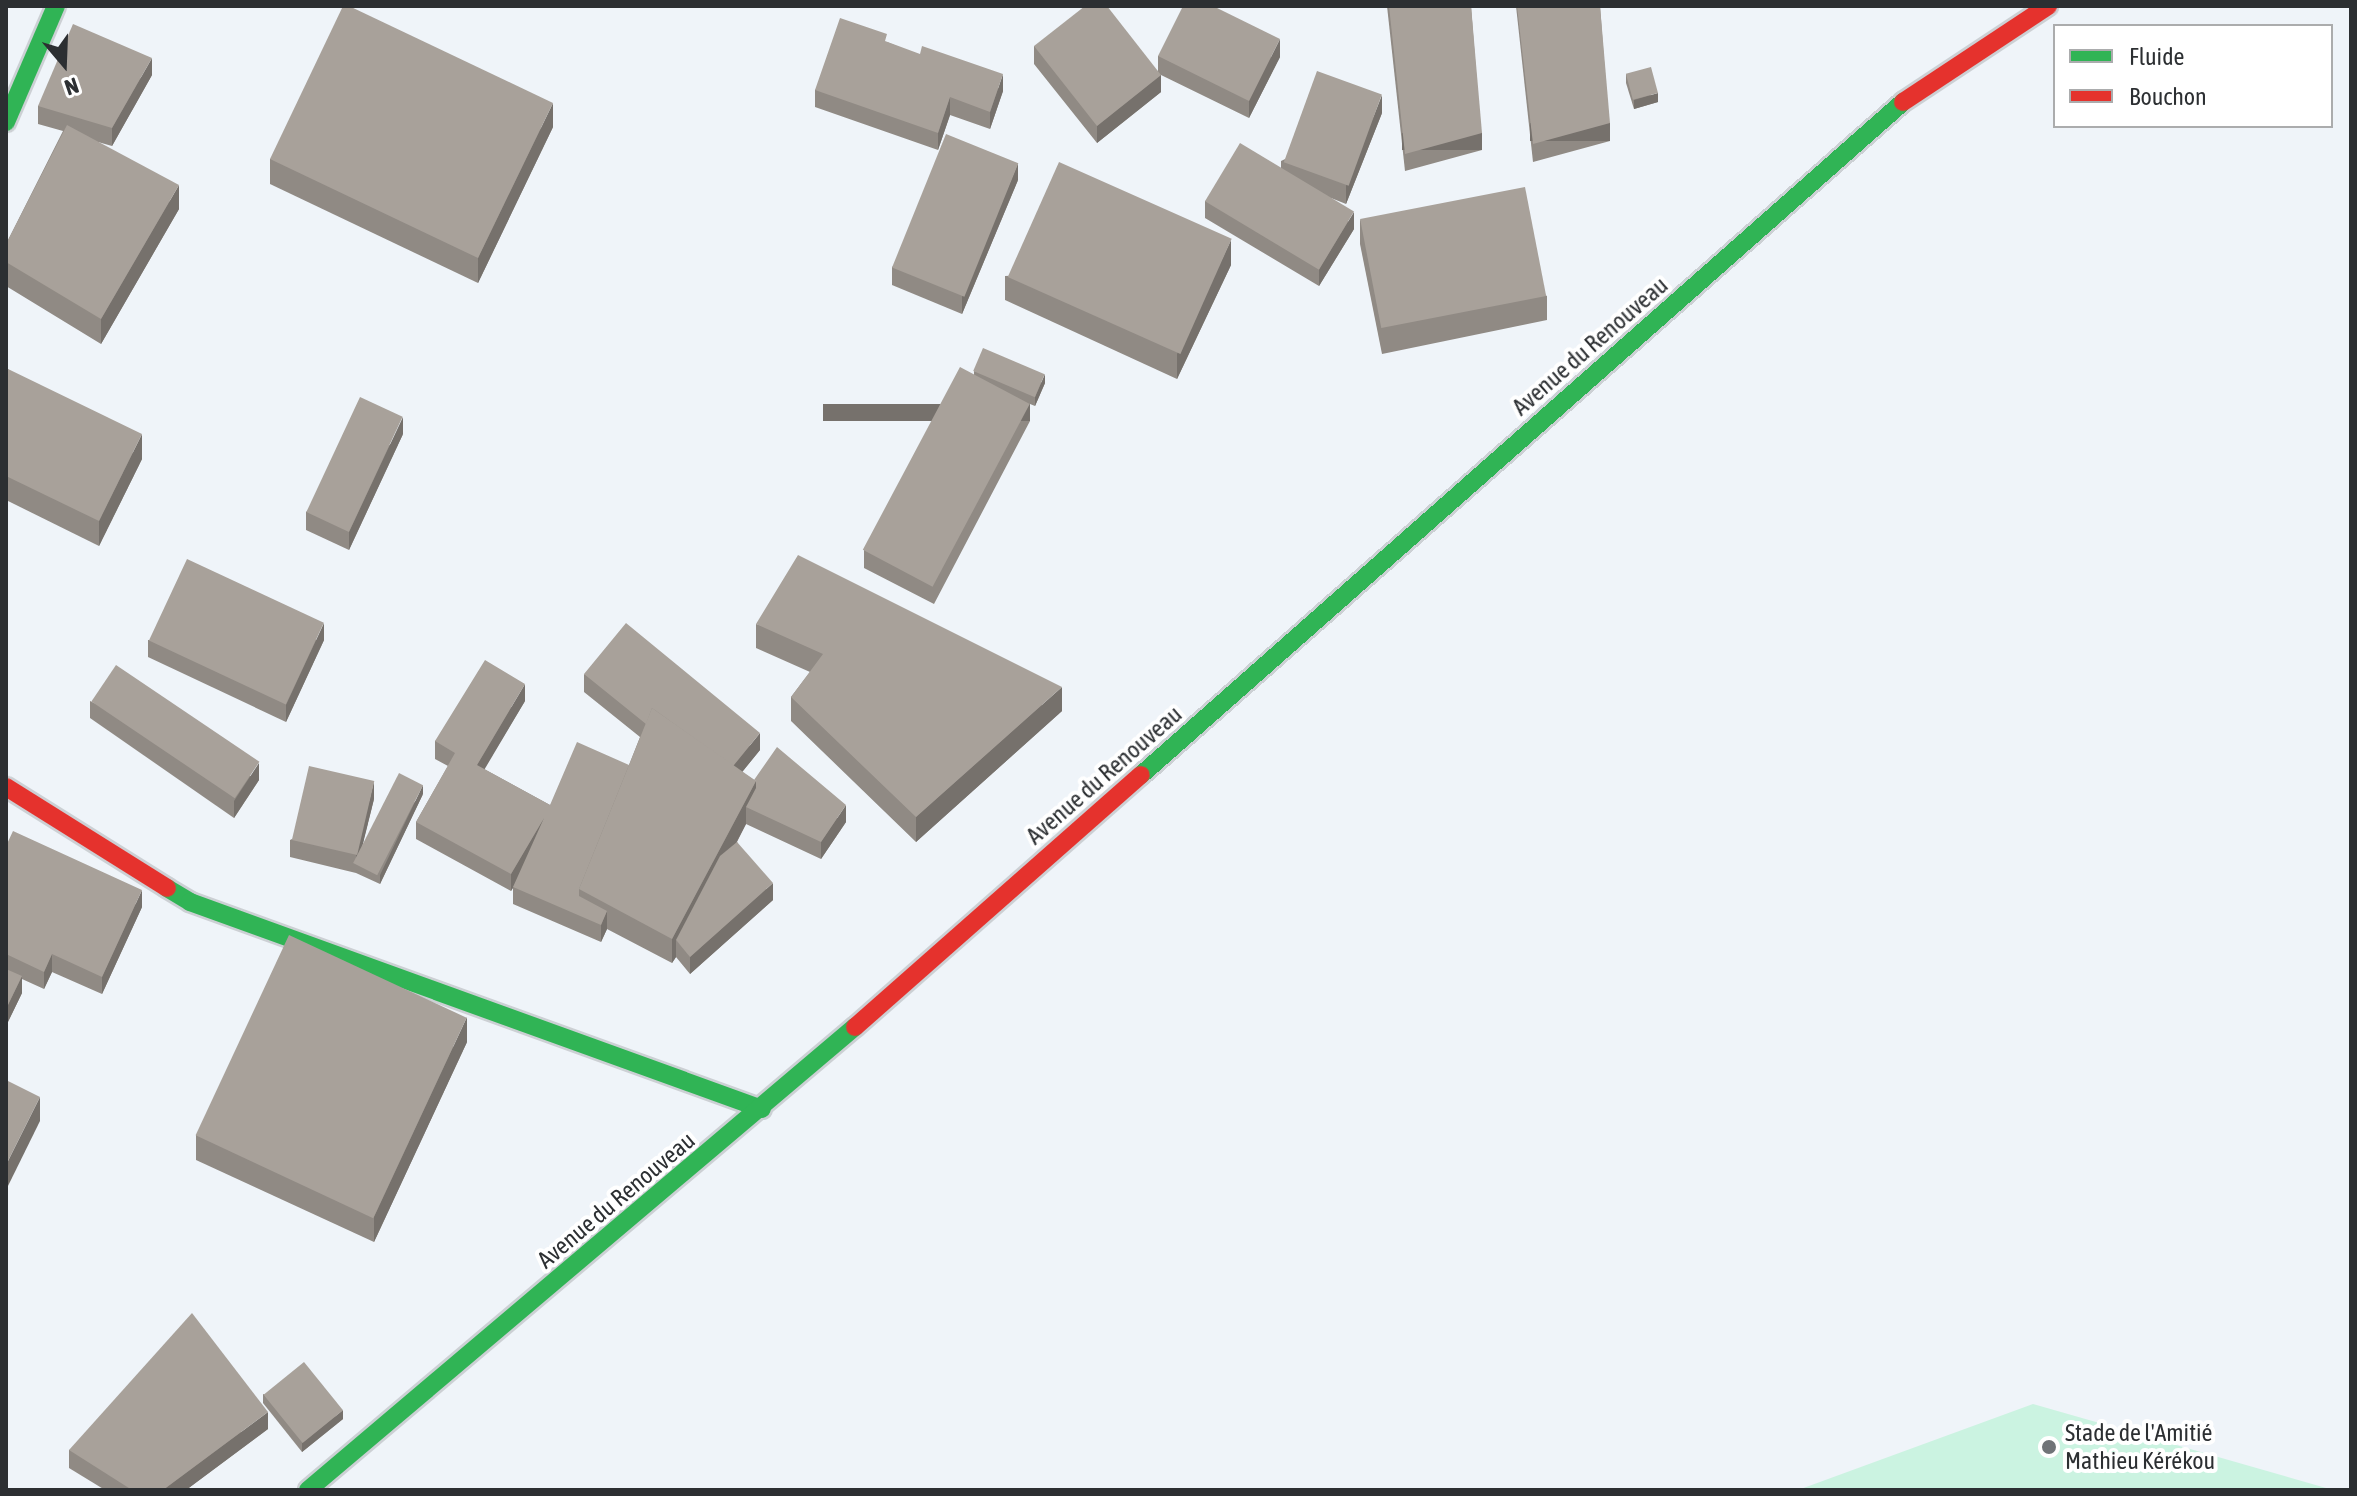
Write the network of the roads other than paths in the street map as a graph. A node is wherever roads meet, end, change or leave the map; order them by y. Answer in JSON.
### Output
{"nodes":[{"id":1,"x":56,"y":6,"type":"edge"},
{"id":2,"x":2048,"y":6,"type":"edge"},
{"id":3,"x":1959,"y":39,"type":"dead end"},
{"id":4,"x":1923,"y":84,"type":"junction"},
{"id":5,"x":6,"y":122,"type":"edge"},
{"id":6,"x":6,"y":787,"type":"edge"},
{"id":7,"x":762,"y":1109,"type":"junction"},
{"id":8,"x":308,"y":1490,"type":"edge"}],
"edges":[{"from":1,"to":5,"type":"main road"},
{"from":2,"to":4,"type":"main road","name":"Avenue du Renouveau"},
{"from":3,"to":4,"type":"main road","name":"Avenue du Renouveau"},
{"from":4,"to":7,"type":"main road","name":"Avenue du Renouveau"},
{"from":6,"to":7,"type":"main road"},
{"from":7,"to":8,"type":"main road","name":"Avenue du Renouveau"}]}
